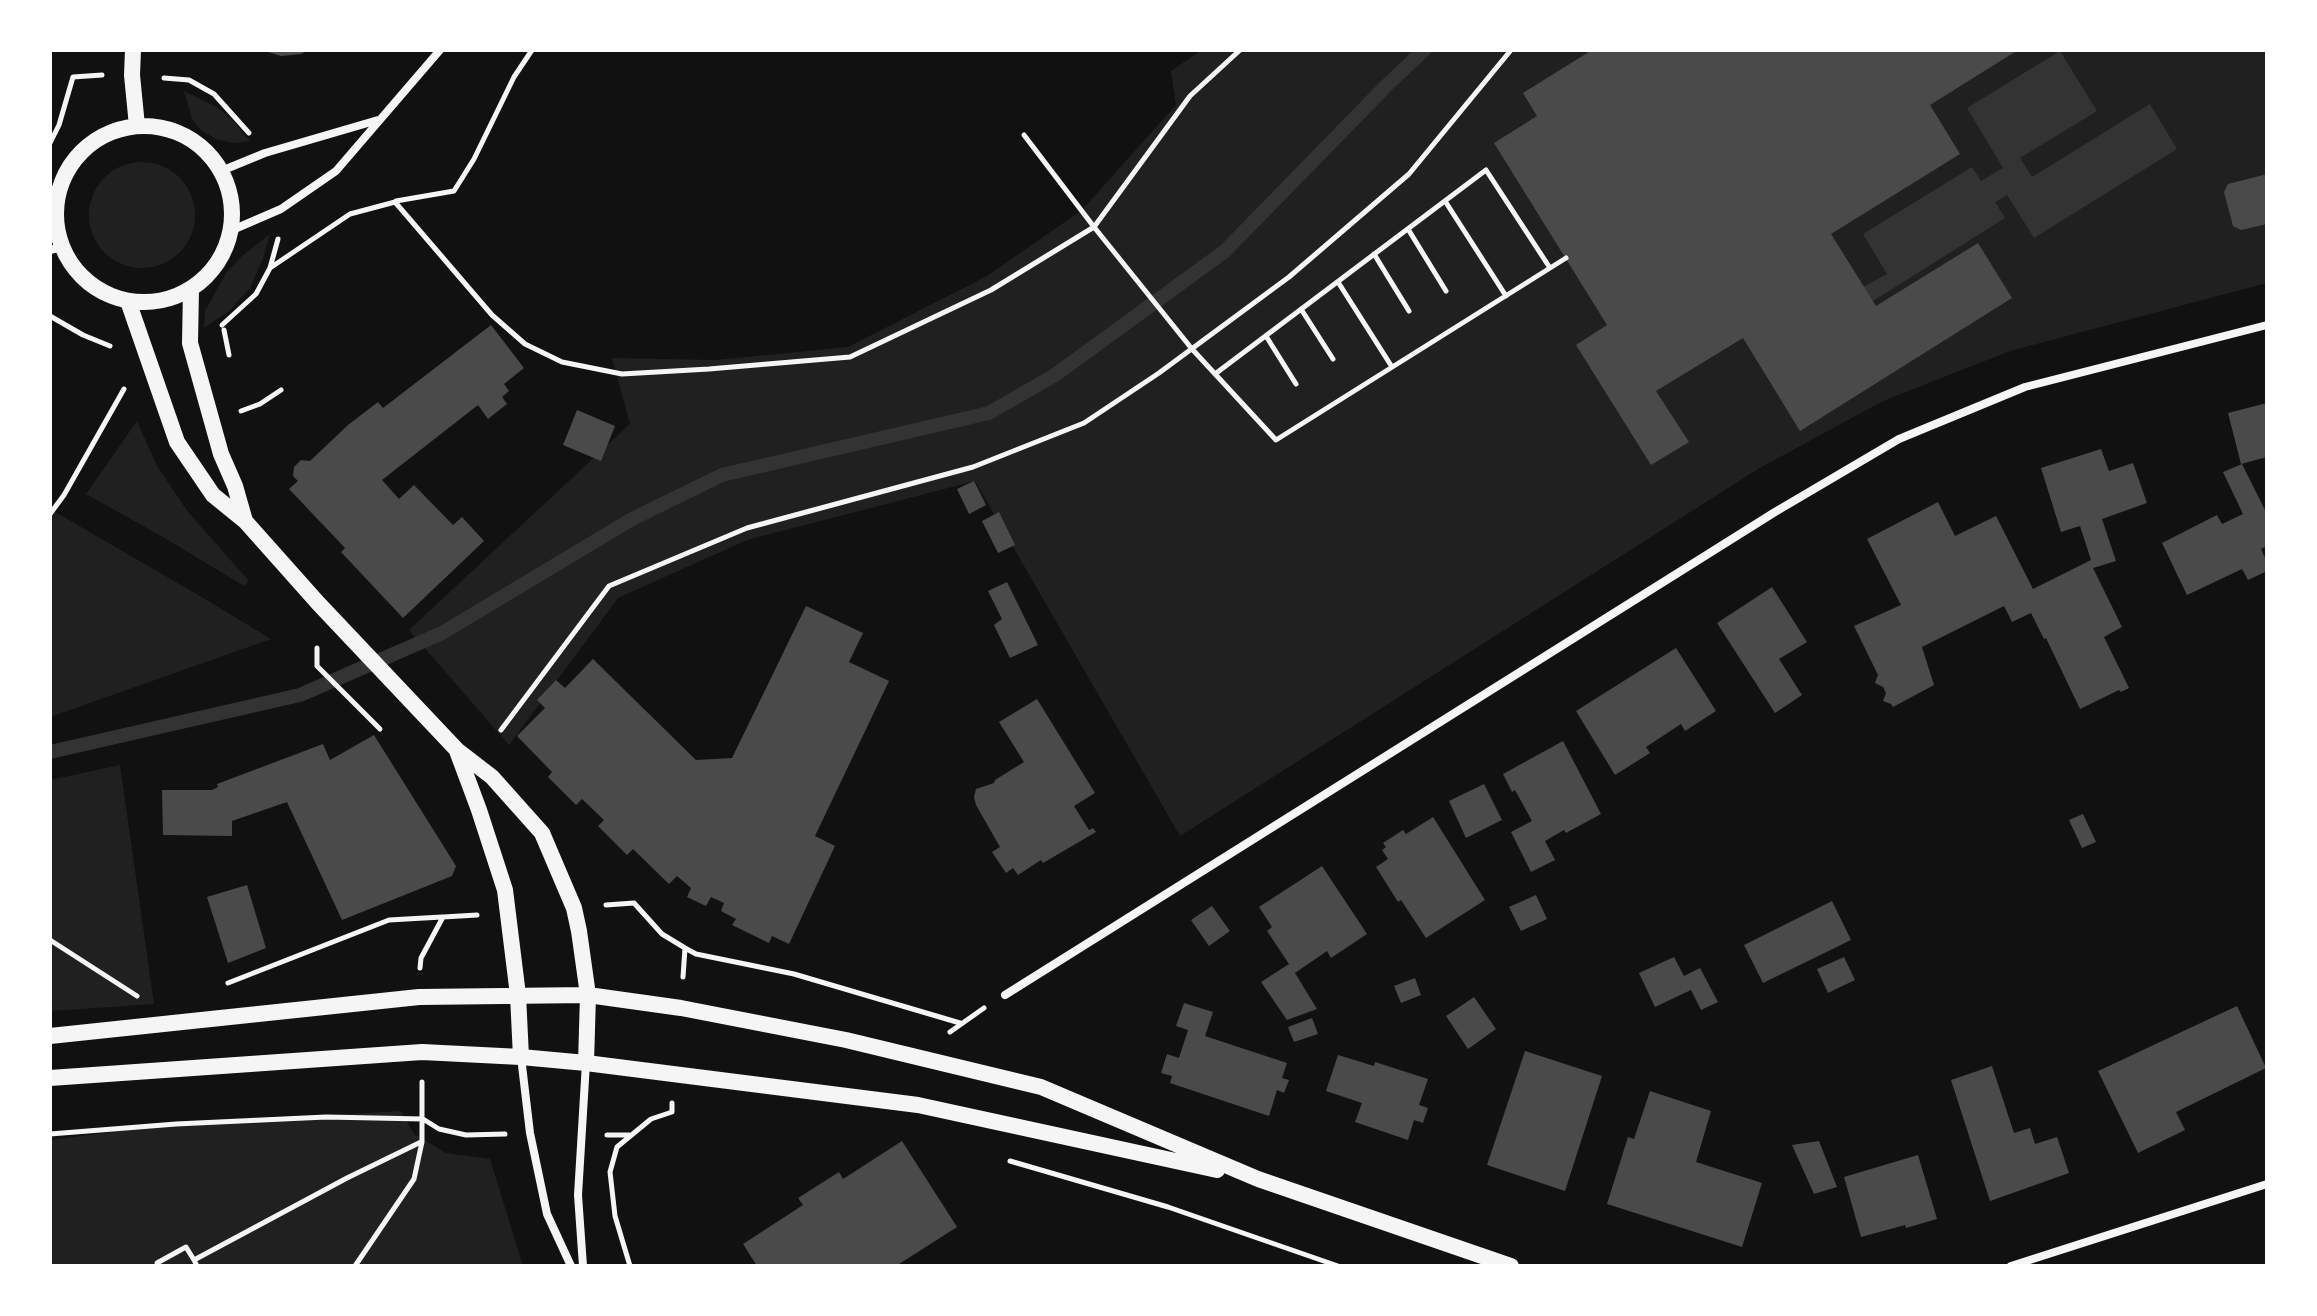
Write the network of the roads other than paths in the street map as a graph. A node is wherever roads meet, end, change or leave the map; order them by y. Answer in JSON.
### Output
{"nodes":[{"id":1,"x":133,"y":50,"type":"edge"},
{"id":2,"x":440,"y":50,"type":"edge"},
{"id":3,"x":379,"y":120,"type":"junction"},
{"id":4,"x":137,"y":126,"type":"junction"},
{"id":5,"x":221,"y":171,"type":"junction"},
{"id":6,"x":230,"y":231,"type":"junction"},
{"id":7,"x":56,"y":248,"type":"edge"},
{"id":8,"x":191,"y":289,"type":"junction"},
{"id":9,"x":128,"y":301,"type":"junction"},
{"id":10,"x":2267,"y":325,"type":"edge"},
{"id":11,"x":245,"y":521,"type":"junction"},
{"id":12,"x":457,"y":750,"type":"junction"},
{"id":13,"x":518,"y":995,"type":"junction"},
{"id":14,"x":588,"y":995,"type":"junction"},
{"id":15,"x":1005,"y":995,"type":"road end"},
{"id":16,"x":50,"y":1036,"type":"edge"},
{"id":17,"x":521,"y":1057,"type":"junction"},
{"id":18,"x":586,"y":1063,"type":"junction"},
{"id":19,"x":50,"y":1078,"type":"edge"},
{"id":20,"x":1258,"y":1179,"type":"junction"},
{"id":21,"x":2267,"y":1184,"type":"edge"},
{"id":22,"x":571,"y":1266,"type":"edge"},
{"id":23,"x":583,"y":1266,"type":"edge"},
{"id":24,"x":1511,"y":1266,"type":"edge"},
{"id":25,"x":2011,"y":1266,"type":"edge"}],
"edges":[{"from":1,"to":4,"type":"main road"},
{"from":2,"to":3,"type":"street"},
{"from":3,"to":5,"type":"street"},
{"from":3,"to":6,"type":"street"},
{"from":4,"to":5,"type":"main road"},
{"from":4,"to":7,"type":"main road"},
{"from":5,"to":6,"type":"main road"},
{"from":6,"to":8,"type":"main road"},
{"from":7,"to":9,"type":"main road"},
{"from":8,"to":9,"type":"main road"},
{"from":8,"to":11,"type":"main road"},
{"from":9,"to":11,"type":"main road"},
{"from":10,"to":15,"type":"street"},
{"from":11,"to":12,"type":"main road"},
{"from":12,"to":13,"type":"main road"},
{"from":12,"to":14,"type":"main road"},
{"from":13,"to":14,"type":"main road"},
{"from":13,"to":16,"type":"main road"},
{"from":13,"to":17,"type":"main road"},
{"from":14,"to":18,"type":"main road"},
{"from":14,"to":20,"type":"main road"},
{"from":17,"to":18,"type":"main road"},
{"from":17,"to":19,"type":"main road"},
{"from":17,"to":22,"type":"street"},
{"from":18,"to":20,"type":"main road"},
{"from":18,"to":23,"type":"street"},
{"from":20,"to":24,"type":"main road"},
{"from":21,"to":25,"type":"street"}]}
